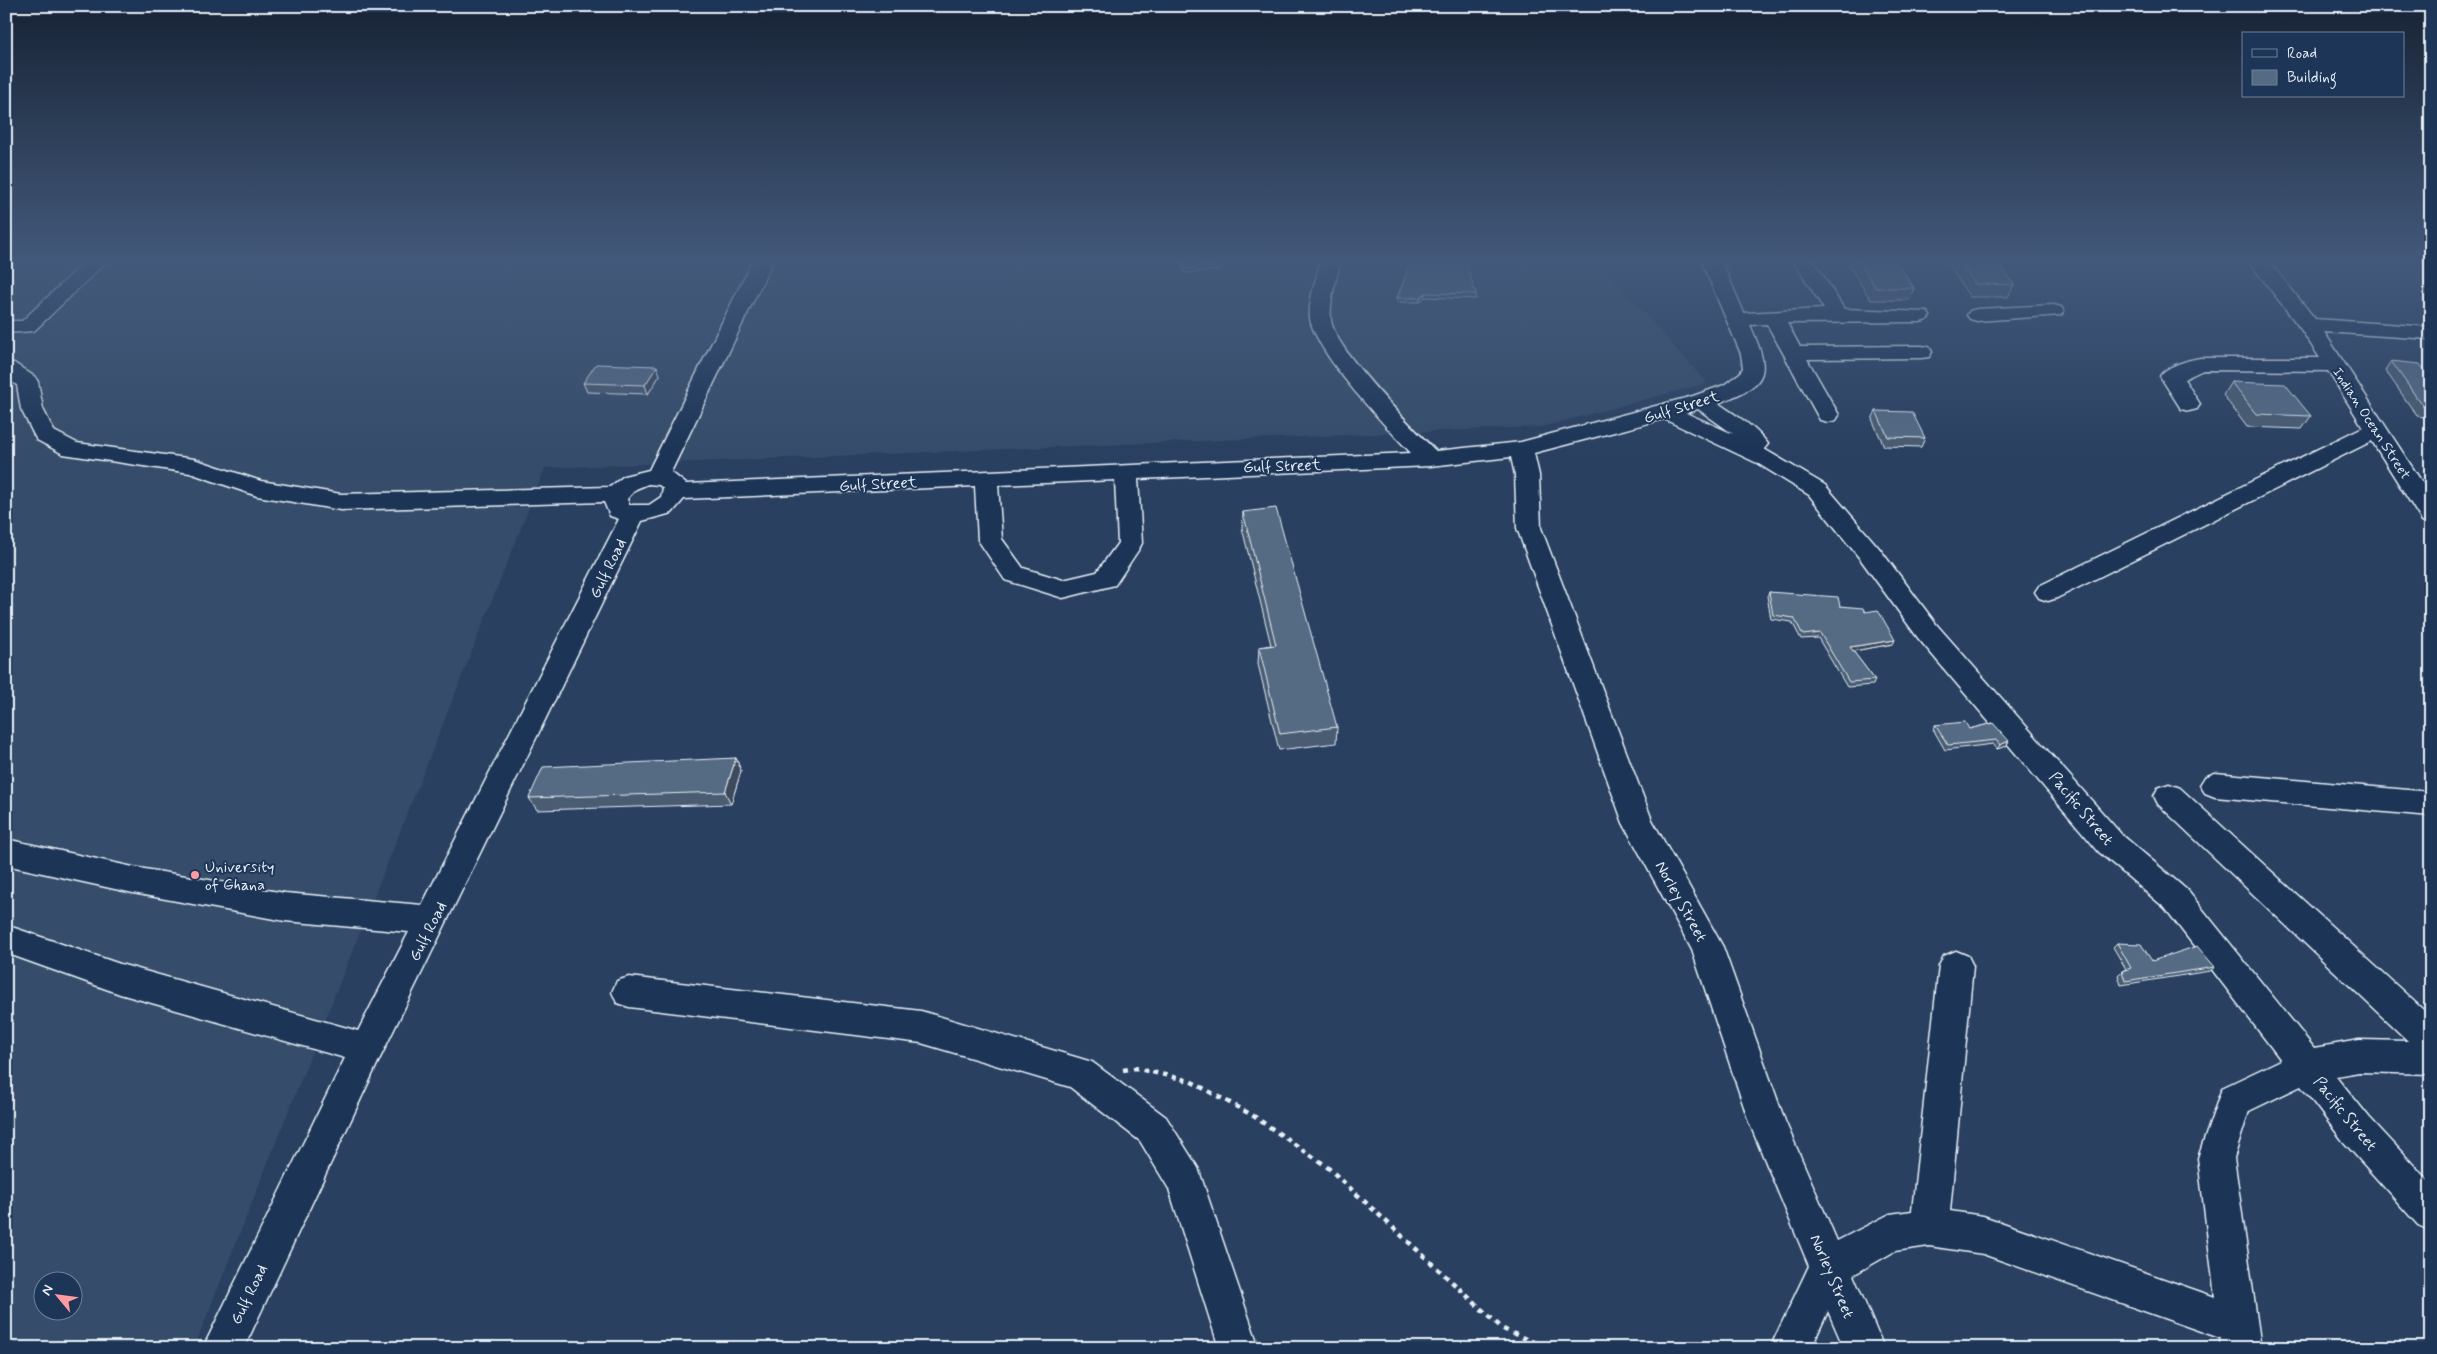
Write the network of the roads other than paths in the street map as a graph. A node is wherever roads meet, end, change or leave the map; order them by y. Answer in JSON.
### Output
{"nodes":[{"id":1,"x":31,"y":323,"type":"edge"},
{"id":2,"x":733,"y":323,"type":"edge"},
{"id":3,"x":1321,"y":323,"type":"edge"},
{"id":4,"x":1740,"y":323,"type":"edge"},
{"id":5,"x":1777,"y":323,"type":"edge"},
{"id":6,"x":2309,"y":325,"type":"joint"},
{"id":7,"x":6,"y":327,"type":"edge"},
{"id":8,"x":2431,"y":333,"type":"edge"},
{"id":9,"x":1921,"y":352,"type":"dead end"},
{"id":10,"x":1794,"y":353,"type":"junction"},
{"id":11,"x":2334,"y":365,"type":"junction"},
{"id":12,"x":6,"y":368,"type":"edge"},
{"id":13,"x":1701,"y":401,"type":"junction"},
{"id":14,"x":2189,"y":404,"type":"dead end"},
{"id":15,"x":1666,"y":412,"type":"junction"},
{"id":16,"x":1828,"y":415,"type":"dead end"},
{"id":17,"x":2376,"y":430,"type":"junction"},
{"id":18,"x":1521,"y":449,"type":"junction"},
{"id":19,"x":1765,"y":458,"type":"junction"},
{"id":20,"x":1430,"y":459,"type":"junction"},
{"id":21,"x":1126,"y":472,"type":"junction"},
{"id":22,"x":657,"y":477,"type":"junction"},
{"id":23,"x":986,"y":478,"type":"junction"},
{"id":24,"x":676,"y":492,"type":"junction"},
{"id":25,"x":625,"y":504,"type":"junction"},
{"id":26,"x":2431,"y":515,"type":"edge"},
{"id":27,"x":2048,"y":592,"type":"dead end"},
{"id":28,"x":2215,"y":785,"type":"dead end"},
{"id":29,"x":2170,"y":796,"type":"dead end"},
{"id":30,"x":2431,"y":804,"type":"edge"},
{"id":31,"x":6,"y":852,"type":"edge"},
{"id":32,"x":433,"y":920,"type":"junction"},
{"id":33,"x":6,"y":940,"type":"edge"},
{"id":34,"x":1956,"y":966,"type":"dead end"},
{"id":35,"x":629,"y":992,"type":"dead end"},
{"id":36,"x":2431,"y":1040,"type":"edge"},
{"id":37,"x":368,"y":1049,"type":"junction"},
{"id":38,"x":2431,"y":1058,"type":"edge"},
{"id":39,"x":2307,"y":1065,"type":"junction"},
{"id":40,"x":2431,"y":1212,"type":"edge"},
{"id":41,"x":1929,"y":1227,"type":"junction"},
{"id":42,"x":1830,"y":1267,"type":"junction"},
{"id":43,"x":2239,"y":1336,"type":"edge"},
{"id":44,"x":223,"y":1348,"type":"edge"},
{"id":45,"x":1239,"y":1348,"type":"edge"},
{"id":46,"x":1790,"y":1348,"type":"edge"},
{"id":47,"x":1864,"y":1348,"type":"edge"}],
"edges":[{"from":1,"to":7,"type":"street"},
{"from":2,"to":22,"type":"street"},
{"from":3,"to":20,"type":"street"},
{"from":4,"to":13,"type":"street","name":"Gulf Street"},
{"from":5,"to":10,"type":"street"},
{"from":6,"to":8,"type":"street"},
{"from":6,"to":11,"type":"street","name":"Indian Ocean Street"},
{"from":9,"to":10,"type":"street"},
{"from":10,"to":16,"type":"street"},
{"from":11,"to":14,"type":"street"},
{"from":11,"to":17,"type":"street","name":"Indian Ocean Street"},
{"from":12,"to":25,"type":"street"},
{"from":13,"to":15,"type":"street","name":"Gulf Street"},
{"from":13,"to":19,"type":"street","name":"Pacific Street"},
{"from":15,"to":18,"type":"street","name":"Gulf Street"},
{"from":15,"to":19,"type":"street","name":"Pacific Street"},
{"from":17,"to":26,"type":"street","name":"Indian Ocean Street"},
{"from":17,"to":27,"type":"street"},
{"from":18,"to":20,"type":"street","name":"Gulf Street"},
{"from":18,"to":42,"type":"street","name":"Norley Street"},
{"from":19,"to":39,"type":"street","name":"Pacific Street"},
{"from":20,"to":21,"type":"street","name":"Gulf Street"},
{"from":21,"to":23,"type":"street","name":"Gulf Street"},
{"from":21,"to":23,"type":"street"},
{"from":22,"to":24,"type":"street"},
{"from":22,"to":25,"type":"street"},
{"from":23,"to":24,"type":"street","name":"Gulf Street"},
{"from":24,"to":25,"type":"street"},
{"from":25,"to":32,"type":"street","name":"Gulf Road"},
{"from":28,"to":30,"type":"street"},
{"from":29,"to":36,"type":"street"},
{"from":31,"to":32,"type":"street"},
{"from":32,"to":37,"type":"street","name":"Gulf Road"},
{"from":33,"to":37,"type":"street"},
{"from":34,"to":41,"type":"street"},
{"from":35,"to":45,"type":"street"},
{"from":37,"to":44,"type":"street","name":"Gulf Road"},
{"from":38,"to":39,"type":"street"},
{"from":39,"to":40,"type":"street","name":"Pacific Street"},
{"from":39,"to":43,"type":"street"},
{"from":41,"to":42,"type":"street"},
{"from":41,"to":43,"type":"street"},
{"from":42,"to":46,"type":"street"},
{"from":42,"to":47,"type":"street","name":"Norley Street"}]}
